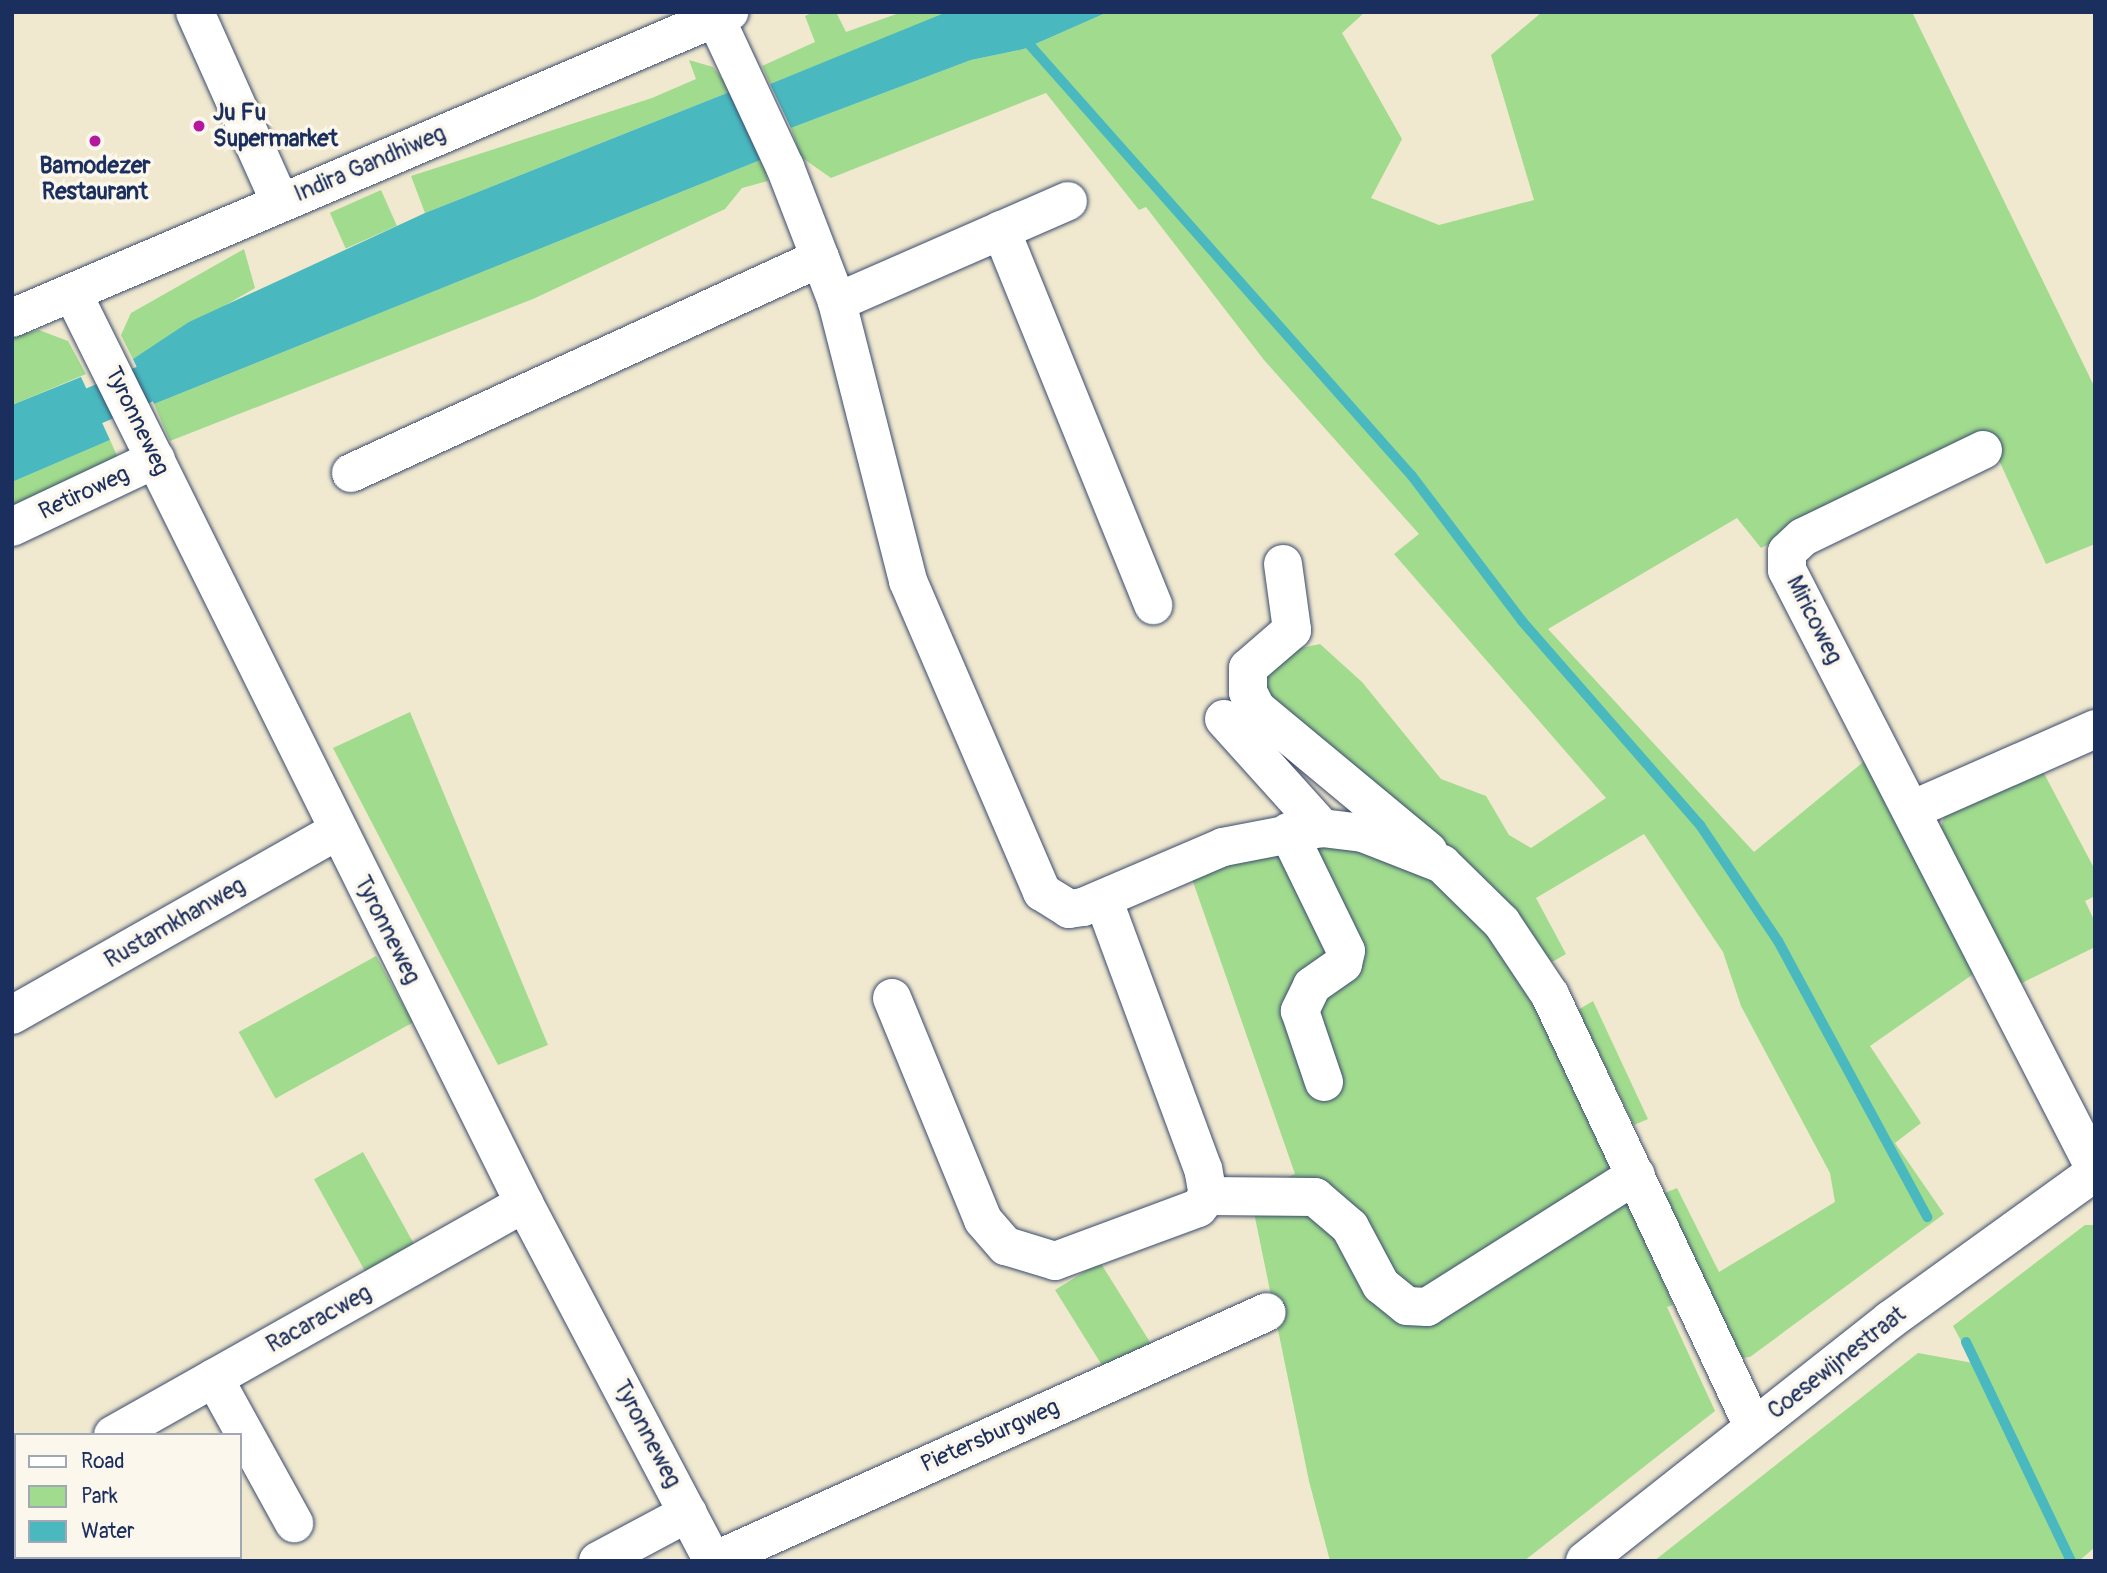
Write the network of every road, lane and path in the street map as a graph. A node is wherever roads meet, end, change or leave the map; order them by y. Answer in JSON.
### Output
{"nodes":[{"id":1,"x":195,"y":12,"type":"edge"},
{"id":2,"x":722,"y":15,"type":"edge"},
{"id":3,"x":1068,"y":201,"type":"dead end"},
{"id":4,"x":280,"y":202,"type":"junction"},
{"id":5,"x":1000,"y":230,"type":"junction"},
{"id":6,"x":820,"y":258,"type":"junction"},
{"id":7,"x":73,"y":294,"type":"junction"},
{"id":8,"x":837,"y":302,"type":"junction"},
{"id":9,"x":12,"y":318,"type":"edge"},
{"id":10,"x":1983,"y":450,"type":"dead end"},
{"id":11,"x":152,"y":451,"type":"junction"},
{"id":12,"x":351,"y":473,"type":"dead end"},
{"id":13,"x":12,"y":527,"type":"edge"},
{"id":14,"x":1283,"y":564,"type":"dead end"},
{"id":15,"x":1153,"y":605,"type":"dead end"},
{"id":16,"x":1224,"y":719,"type":"dead end"},
{"id":17,"x":2095,"y":729,"type":"edge"},
{"id":18,"x":1914,"y":809,"type":"junction"},
{"id":19,"x":1305,"y":830,"type":"junction"},
{"id":20,"x":337,"y":831,"type":"junction"},
{"id":21,"x":1442,"y":864,"type":"junction"},
{"id":22,"x":1102,"y":899,"type":"junction"},
{"id":23,"x":892,"y":998,"type":"dead end"},
{"id":24,"x":12,"y":1015,"type":"edge"},
{"id":25,"x":1324,"y":1082,"type":"dead end"},
{"id":26,"x":2095,"y":1170,"type":"edge"},
{"id":27,"x":1636,"y":1175,"type":"junction"},
{"id":28,"x":1208,"y":1196,"type":"junction"},
{"id":29,"x":524,"y":1203,"type":"junction"},
{"id":30,"x":1267,"y":1312,"type":"dead end"},
{"id":31,"x":214,"y":1378,"type":"junction"},
{"id":32,"x":1753,"y":1427,"type":"junction"},
{"id":33,"x":117,"y":1433,"type":"edge"},
{"id":34,"x":688,"y":1513,"type":"junction"},
{"id":35,"x":294,"y":1523,"type":"dead end"},
{"id":36,"x":598,"y":1561,"type":"edge"},
{"id":37,"x":713,"y":1561,"type":"edge"},
{"id":38,"x":1585,"y":1561,"type":"edge"}],
"edges":[{"from":1,"to":4,"type":"street"},
{"from":2,"to":4,"type":"street","name":"Indira Gandhiweg"},
{"from":2,"to":6,"type":"street"},
{"from":3,"to":5,"type":"street"},
{"from":4,"to":7,"type":"street","name":"Indira Gandhiweg"},
{"from":5,"to":8,"type":"street"},
{"from":5,"to":15,"type":"street"},
{"from":6,"to":8,"type":"street"},
{"from":6,"to":12,"type":"street"},
{"from":7,"to":9,"type":"street","name":"Indira Gandhiweg"},
{"from":7,"to":11,"type":"street","name":"Tyronneweg"},
{"from":8,"to":22,"type":"street"},
{"from":10,"to":18,"type":"street","name":"Miricoweg"},
{"from":11,"to":13,"type":"street","name":"Retiroweg"},
{"from":11,"to":20,"type":"street","name":"Tyronneweg"},
{"from":14,"to":21,"type":"street"},
{"from":16,"to":19,"type":"street"},
{"from":17,"to":18,"type":"street"},
{"from":18,"to":26,"type":"street","name":"Miricoweg"},
{"from":19,"to":21,"type":"street"},
{"from":19,"to":22,"type":"street"},
{"from":19,"to":25,"type":"street"},
{"from":20,"to":24,"type":"street","name":"Rustamkhanweg"},
{"from":20,"to":29,"type":"street","name":"Tyronneweg"},
{"from":21,"to":27,"type":"street"},
{"from":22,"to":28,"type":"street"},
{"from":23,"to":28,"type":"street"},
{"from":26,"to":32,"type":"street","name":"Coesewijnestraat"},
{"from":27,"to":28,"type":"street"},
{"from":27,"to":32,"type":"street"},
{"from":29,"to":31,"type":"street","name":"Racaracweg"},
{"from":29,"to":34,"type":"street","name":"Tyronneweg"},
{"from":30,"to":37,"type":"street","name":"Pietersburgweg"},
{"from":31,"to":33,"type":"street","name":"Racaracweg"},
{"from":31,"to":35,"type":"street"},
{"from":32,"to":38,"type":"street","name":"Coesewijnestraat"},
{"from":34,"to":36,"type":"street"},
{"from":34,"to":37,"type":"street","name":"Tyronneweg"}]}
